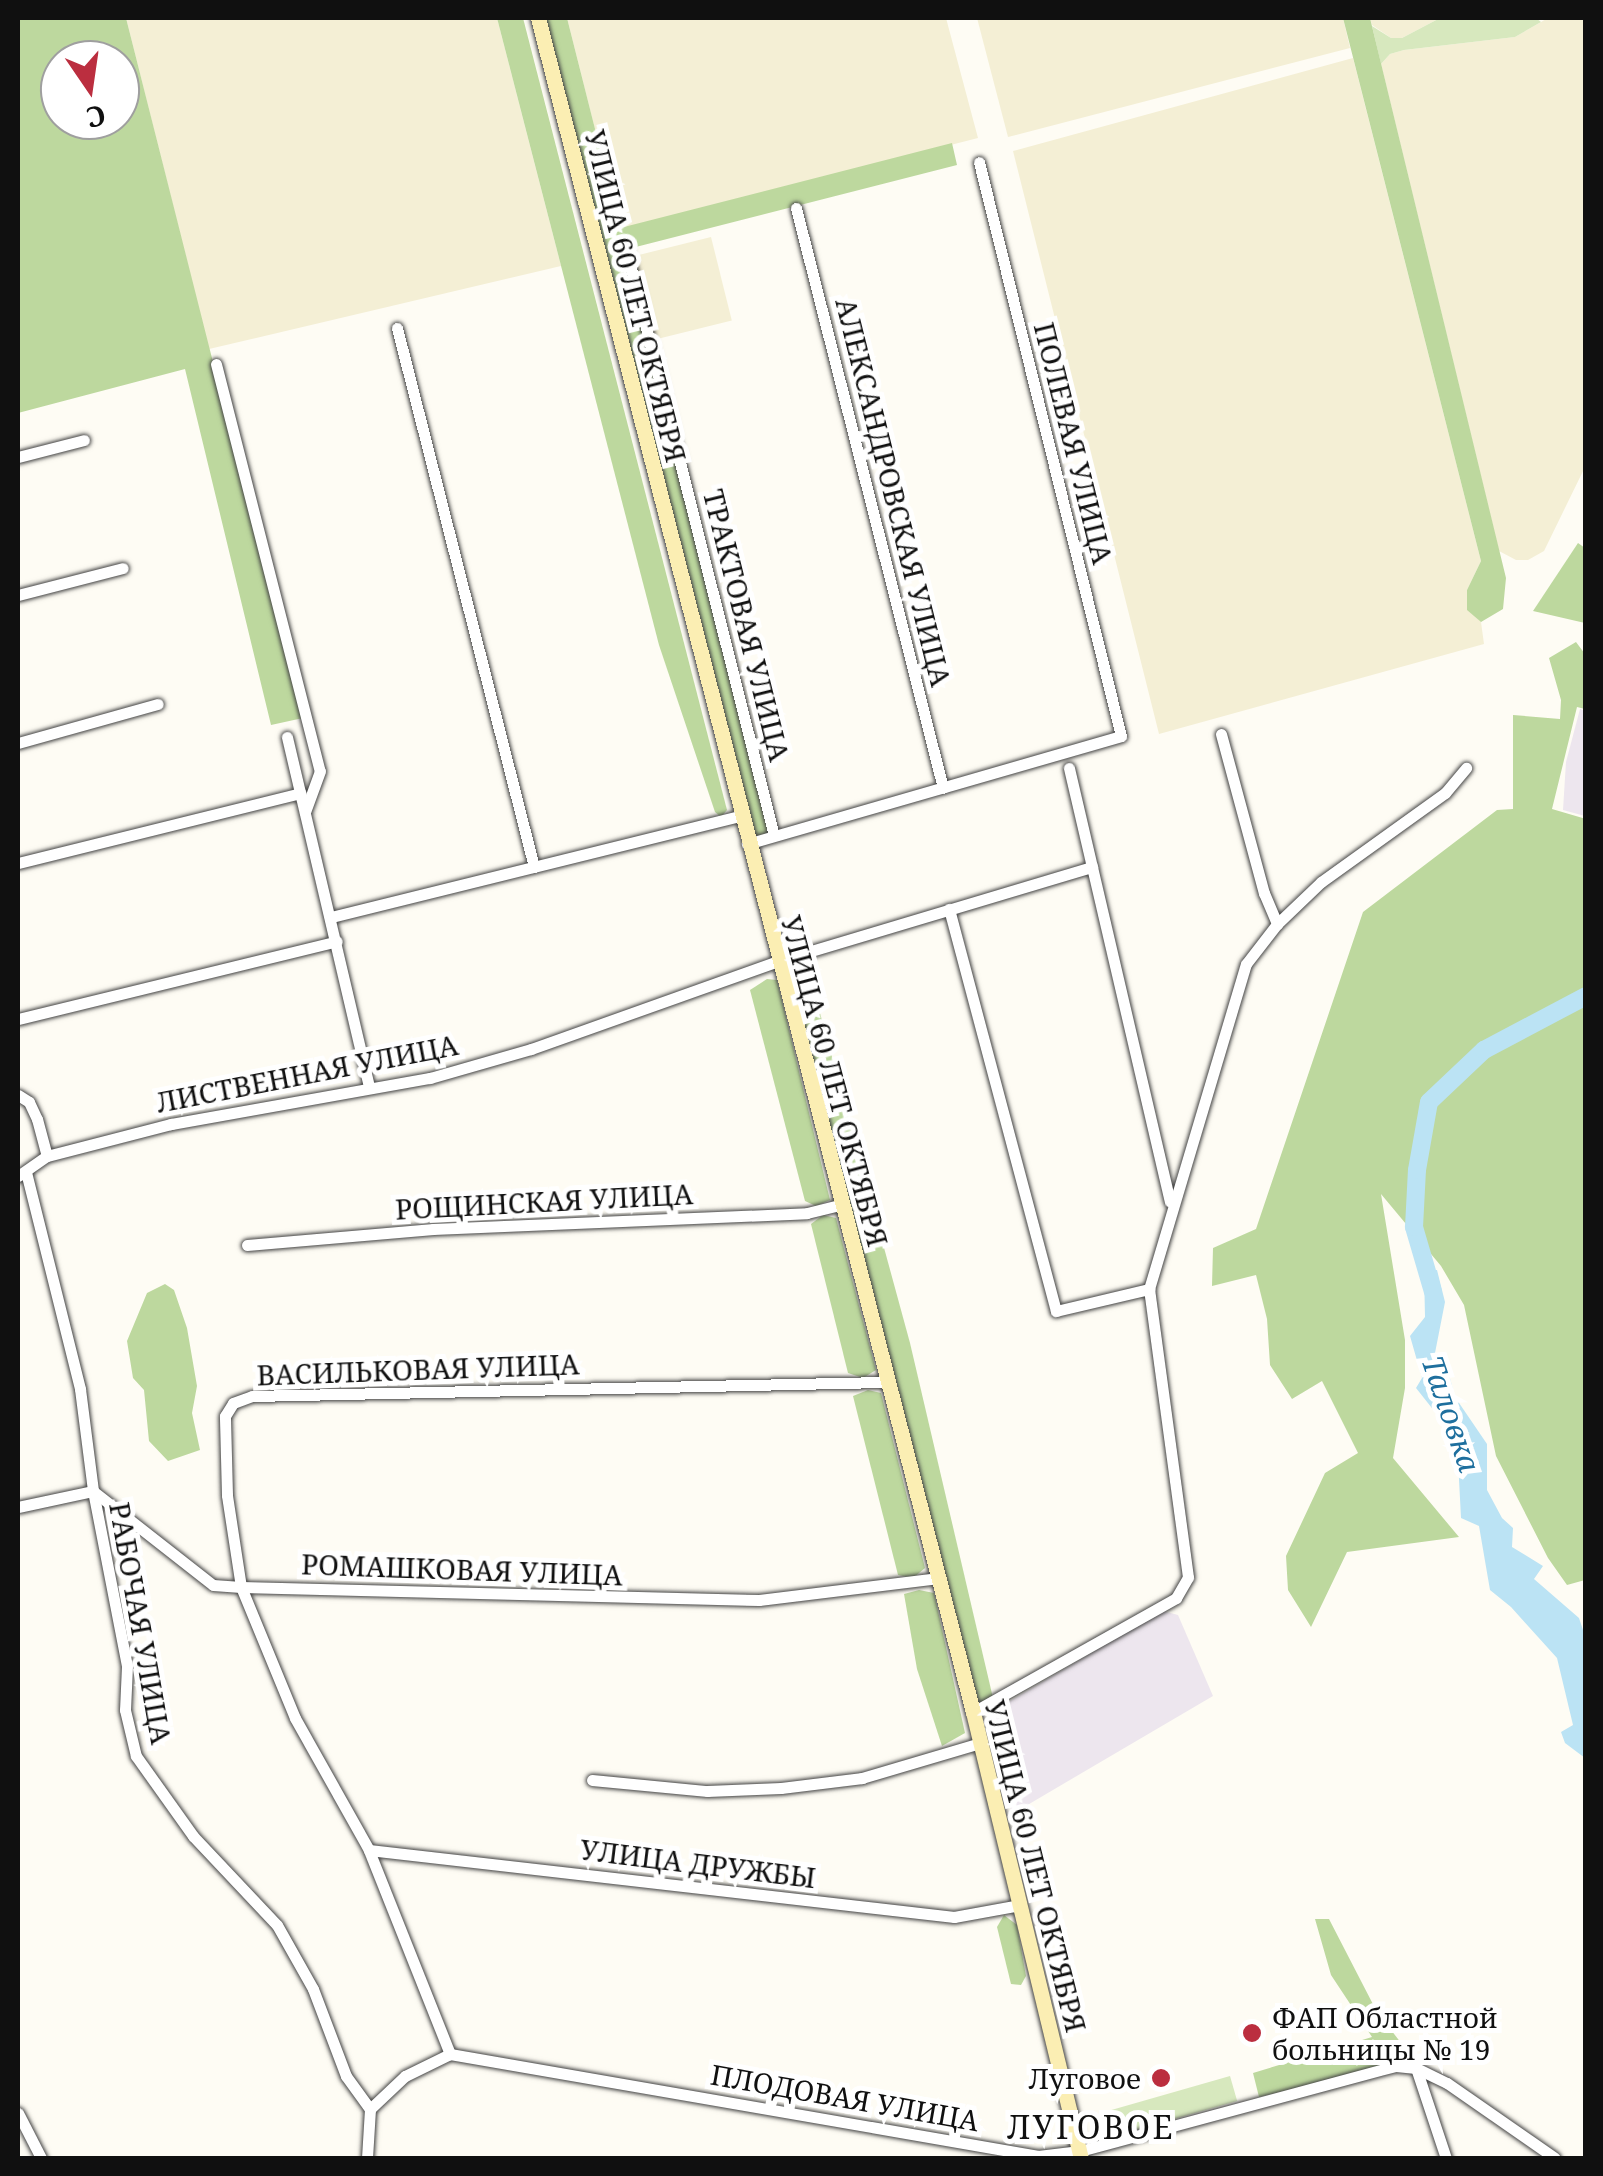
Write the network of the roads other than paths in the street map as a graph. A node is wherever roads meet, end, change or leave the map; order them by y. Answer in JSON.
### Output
{"nodes":[{"id":1,"x":538,"y":18,"type":"edge"},
{"id":2,"x":979,"y":162,"type":"dead end"},
{"id":3,"x":796,"y":208,"type":"dead end"},
{"id":4,"x":627,"y":252,"type":"dead end"},
{"id":5,"x":397,"y":328,"type":"dead end"},
{"id":6,"x":216,"y":364,"type":"dead end"},
{"id":7,"x":84,"y":440,"type":"dead end"},
{"id":8,"x":18,"y":458,"type":"edge"},
{"id":9,"x":122,"y":568,"type":"dead end"},
{"id":10,"x":18,"y":596,"type":"edge"},
{"id":11,"x":158,"y":704,"type":"dead end"},
{"id":12,"x":1221,"y":734,"type":"dead end"},
{"id":13,"x":286,"y":737,"type":"dead end"},
{"id":14,"x":18,"y":743,"type":"edge"},
{"id":15,"x":1069,"y":768,"type":"dead end"},
{"id":16,"x":1466,"y":768,"type":"dead end"},
{"id":17,"x":943,"y":788,"type":"junction"},
{"id":18,"x":300,"y":793,"type":"junction"},
{"id":19,"x":305,"y":812,"type":"junction"},
{"id":20,"x":740,"y":816,"type":"junction"},
{"id":21,"x":774,"y":836,"type":"junction"},
{"id":22,"x":748,"y":844,"type":"junction"},
{"id":23,"x":18,"y":862,"type":"edge"},
{"id":24,"x":534,"y":867,"type":"junction"},
{"id":25,"x":1092,"y":867,"type":"junction"},
{"id":26,"x":949,"y":908,"type":"junction"},
{"id":27,"x":331,"y":917,"type":"junction"},
{"id":28,"x":1277,"y":924,"type":"junction"},
{"id":29,"x":337,"y":941,"type":"junction"},
{"id":30,"x":778,"y":961,"type":"junction"},
{"id":31,"x":18,"y":1019,"type":"edge"},
{"id":32,"x":369,"y":1086,"type":"junction"},
{"id":33,"x":18,"y":1094,"type":"edge"},
{"id":34,"x":47,"y":1156,"type":"junction"},
{"id":35,"x":22,"y":1174,"type":"edge"},
{"id":36,"x":842,"y":1204,"type":"junction"},
{"id":37,"x":1171,"y":1206,"type":"junction"},
{"id":38,"x":247,"y":1245,"type":"dead end"},
{"id":39,"x":1149,"y":1290,"type":"junction"},
{"id":40,"x":886,"y":1382,"type":"junction"},
{"id":41,"x":94,"y":1491,"type":"junction"},
{"id":42,"x":18,"y":1507,"type":"edge"},
{"id":43,"x":937,"y":1578,"type":"junction"},
{"id":44,"x":240,"y":1587,"type":"junction"},
{"id":45,"x":973,"y":1712,"type":"junction"},
{"id":46,"x":980,"y":1743,"type":"junction"},
{"id":47,"x":592,"y":1780,"type":"dead end"},
{"id":48,"x":370,"y":1850,"type":"junction"},
{"id":49,"x":1020,"y":1905,"type":"junction"},
{"id":50,"x":450,"y":2054,"type":"junction"},
{"id":51,"x":1416,"y":2068,"type":"junction"},
{"id":52,"x":370,"y":2109,"type":"junction"},
{"id":53,"x":18,"y":2113,"type":"edge"},
{"id":54,"x":1080,"y":2154,"type":"edge"},
{"id":55,"x":41,"y":2158,"type":"edge"},
{"id":56,"x":367,"y":2158,"type":"edge"},
{"id":57,"x":1446,"y":2158,"type":"edge"},
{"id":58,"x":1555,"y":2158,"type":"edge"}],
"edges":[{"from":1,"to":20,"type":"street","name":"УЛИЦА 60 ЛЕТ ОКТЯБРЯ"},
{"from":2,"to":17,"type":"street","name":"ПОЛЕВАЯ УЛИЦА"},
{"from":3,"to":17,"type":"street","name":"АЛЕКСАНДРОВСКАЯ УЛИЦА"},
{"from":4,"to":21,"type":"street","name":"ТРАКТОВАЯ УЛИЦА"},
{"from":5,"to":24,"type":"street"},
{"from":6,"to":19,"type":"street"},
{"from":7,"to":8,"type":"street"},
{"from":9,"to":10,"type":"street"},
{"from":11,"to":14,"type":"street"},
{"from":12,"to":28,"type":"street"},
{"from":13,"to":18,"type":"street"},
{"from":15,"to":25,"type":"street"},
{"from":16,"to":28,"type":"street"},
{"from":17,"to":21,"type":"street"},
{"from":18,"to":19,"type":"street"},
{"from":18,"to":23,"type":"street"},
{"from":19,"to":27,"type":"street"},
{"from":20,"to":22,"type":"street","name":"УЛИЦА 60 ЛЕТ ОКТЯБРЯ"},
{"from":20,"to":24,"type":"street"},
{"from":21,"to":22,"type":"street"},
{"from":22,"to":30,"type":"street","name":"УЛИЦА 60 ЛЕТ ОКТЯБРЯ"},
{"from":24,"to":27,"type":"street"},
{"from":25,"to":26,"type":"street","name":"ЛИСТВЕННАЯ УЛИЦА"},
{"from":25,"to":37,"type":"street"},
{"from":26,"to":30,"type":"street","name":"ЛИСТВЕННАЯ УЛИЦА"},
{"from":26,"to":39,"type":"street"},
{"from":27,"to":29,"type":"street"},
{"from":28,"to":37,"type":"street"},
{"from":29,"to":31,"type":"street"},
{"from":29,"to":32,"type":"street"},
{"from":30,"to":32,"type":"street","name":"ЛИСТВЕННАЯ УЛИЦА"},
{"from":30,"to":36,"type":"street","name":"УЛИЦА 60 ЛЕТ ОКТЯБРЯ"},
{"from":32,"to":34,"type":"street","name":"ЛИСТВЕННАЯ УЛИЦА"},
{"from":33,"to":34,"type":"street"},
{"from":34,"to":35,"type":"street","name":"ЛИСТВЕННАЯ УЛИЦА"},
{"from":35,"to":41,"type":"street","name":"РАБОЧАЯ УЛИЦА"},
{"from":36,"to":38,"type":"street","name":"РОЩИНСКАЯ УЛИЦА"},
{"from":36,"to":40,"type":"street","name":"УЛИЦА 60 ЛЕТ ОКТЯБРЯ"},
{"from":37,"to":39,"type":"street"},
{"from":39,"to":45,"type":"street"},
{"from":40,"to":43,"type":"street","name":"УЛИЦА 60 ЛЕТ ОКТЯБРЯ"},
{"from":40,"to":44,"type":"street","name":"ВАСИЛЬКОВАЯ УЛИЦА"},
{"from":41,"to":42,"type":"street"},
{"from":41,"to":44,"type":"street","name":"РОМАШКОВАЯ УЛИЦА"},
{"from":41,"to":52,"type":"street","name":"РАБОЧАЯ УЛИЦА"},
{"from":43,"to":44,"type":"street","name":"РОМАШКОВАЯ УЛИЦА"},
{"from":43,"to":45,"type":"street","name":"УЛИЦА 60 ЛЕТ ОКТЯБРЯ"},
{"from":44,"to":48,"type":"street","name":"ВАСИЛЬКОВАЯ УЛИЦА"},
{"from":45,"to":46,"type":"street","name":"УЛИЦА 60 ЛЕТ ОКТЯБРЯ"},
{"from":46,"to":47,"type":"street"},
{"from":46,"to":49,"type":"street","name":"УЛИЦА 60 ЛЕТ ОКТЯБРЯ"},
{"from":48,"to":49,"type":"street","name":"УЛИЦА ДРУЖБЫ"},
{"from":48,"to":50,"type":"street","name":"ВАСИЛЬКОВАЯ УЛИЦА"},
{"from":49,"to":54,"type":"street","name":"УЛИЦА 60 ЛЕТ ОКТЯБРЯ"},
{"from":50,"to":52,"type":"street"},
{"from":50,"to":54,"type":"street","name":"ПЛОДОВАЯ УЛИЦА"},
{"from":51,"to":54,"type":"street","name":"ПЛОДОВАЯ УЛИЦА"},
{"from":51,"to":57,"type":"street"},
{"from":51,"to":58,"type":"street"},
{"from":52,"to":56,"type":"street"},
{"from":53,"to":55,"type":"street"}]}
